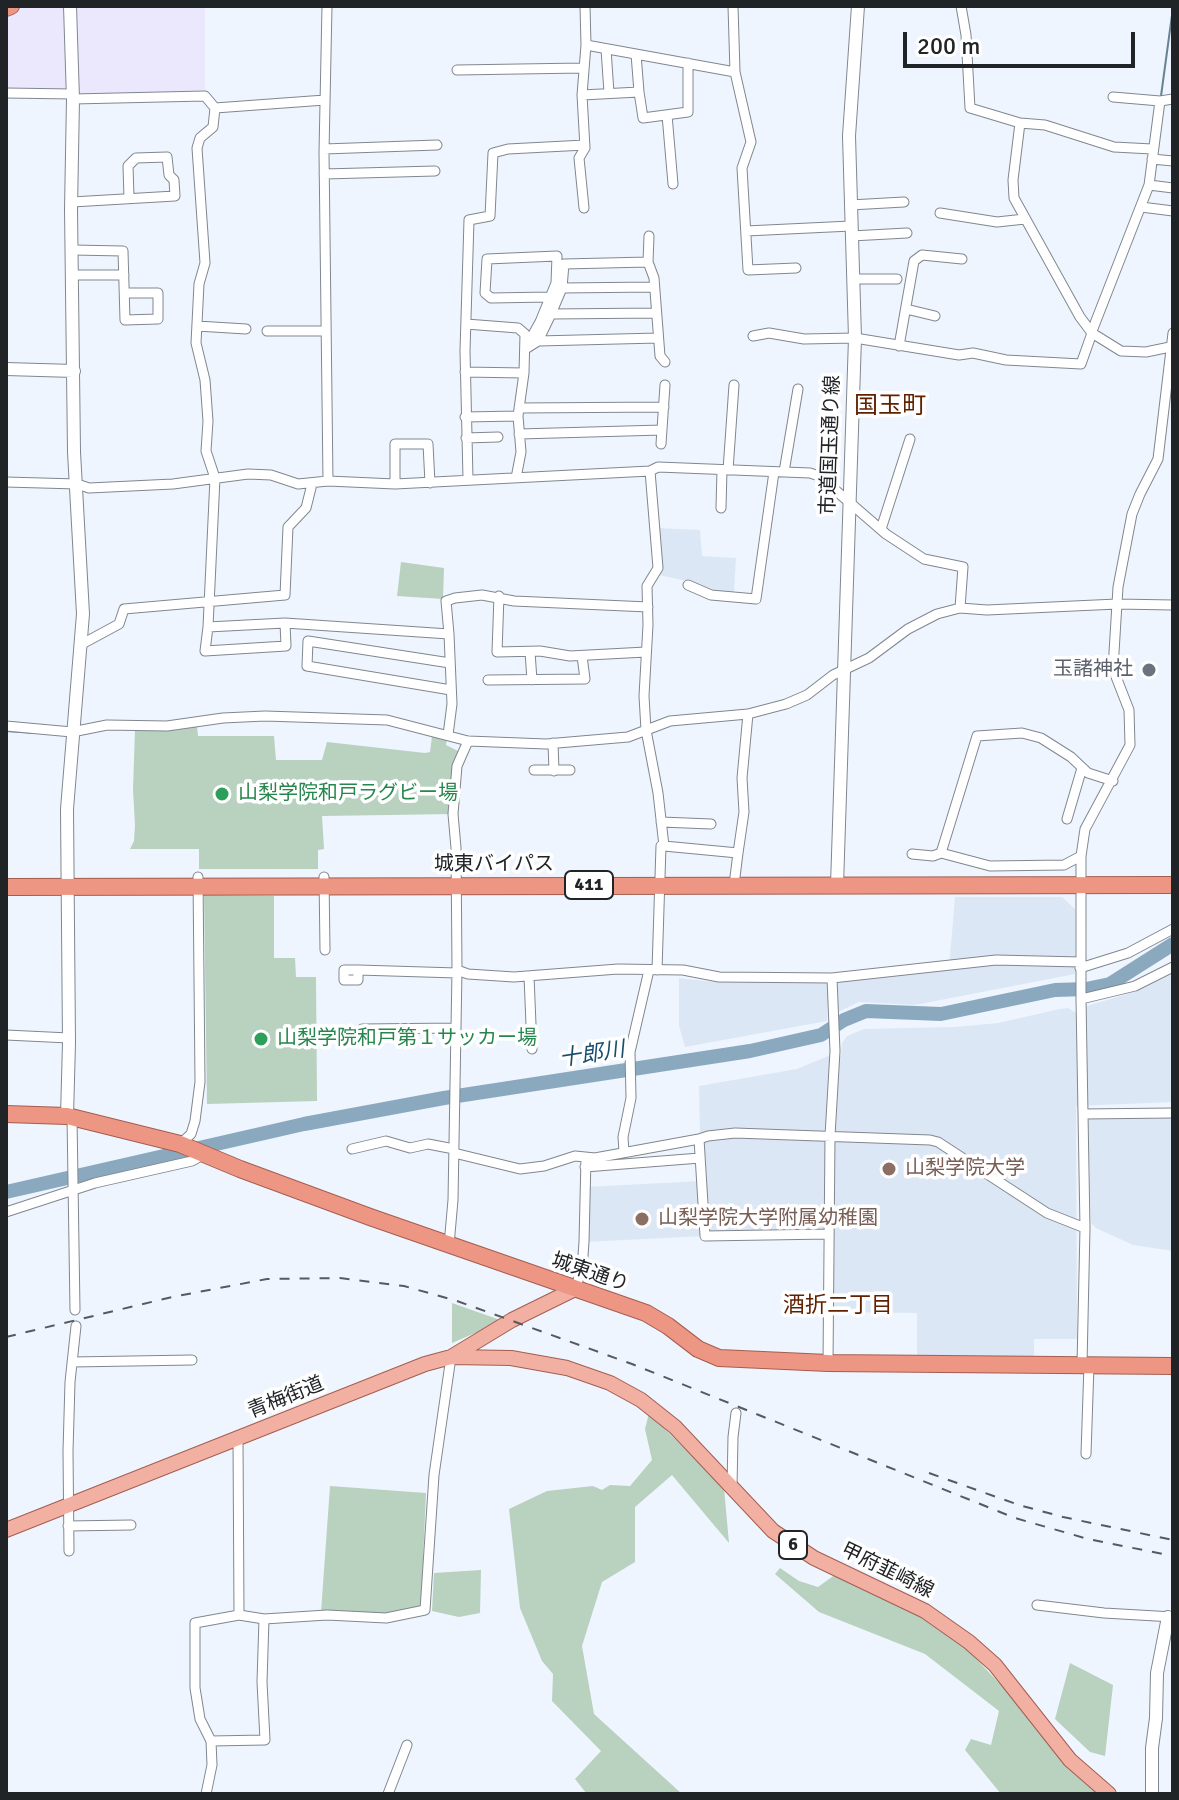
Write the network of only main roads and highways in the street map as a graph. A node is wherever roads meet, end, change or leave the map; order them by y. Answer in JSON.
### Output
{"nodes":[{"id":1,"x":1173,"y":876,"type":"edge"},
{"id":2,"x":6,"y":877,"type":"edge"},
{"id":3,"x":67,"y":881,"type":"junction"},
{"id":4,"x":1080,"y":881,"type":"junction"},
{"id":5,"x":1173,"y":885,"type":"edge"},
{"id":6,"x":6,"y":887,"type":"edge"},
{"id":7,"x":6,"y":1114,"type":"edge"},
{"id":8,"x":575,"y":1289,"type":"junction"},
{"id":9,"x":451,"y":1357,"type":"junction"},
{"id":10,"x":1173,"y":1366,"type":"edge"},
{"id":11,"x":6,"y":1530,"type":"edge"},
{"id":12,"x":1109,"y":1794,"type":"edge"}],
"edges":[{"from":1,"to":4,"type":"highway","name":"城東バイパス","number":"411"},
{"from":2,"to":3,"type":"highway","name":"城東バイパス","number":"411"},
{"from":3,"to":4,"type":"highway","name":"城東バイパス","number":"411"},
{"from":3,"to":6,"type":"highway","name":"城東バイパス","number":"411"},
{"from":4,"to":5,"type":"highway","name":"城東バイパス","number":"411"},
{"from":7,"to":8,"type":"highway","name":"城東通り"},
{"from":8,"to":9,"type":"main road","name":"青梅街道","number":"6"},
{"from":8,"to":10,"type":"highway","name":"城東通り"},
{"from":9,"to":11,"type":"main road","name":"青梅街道","number":"6"},
{"from":9,"to":12,"type":"main road","name":"甲府韮崎線","number":"6"}]}
